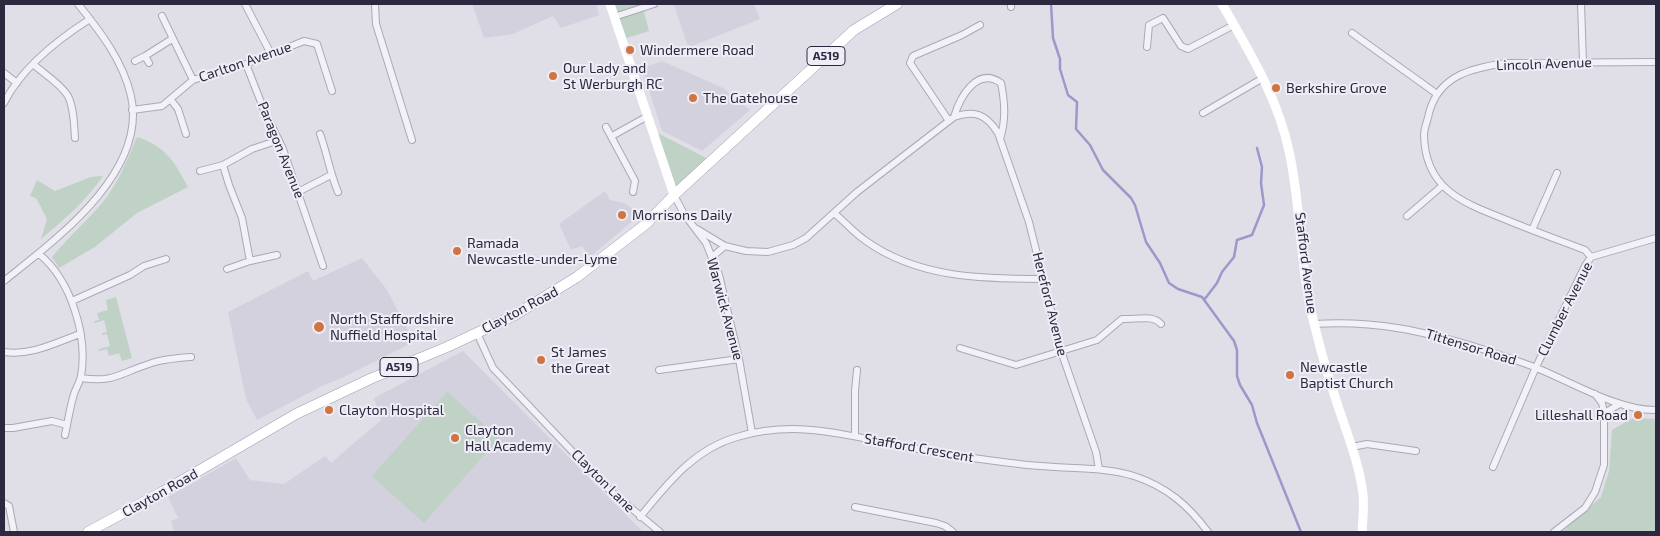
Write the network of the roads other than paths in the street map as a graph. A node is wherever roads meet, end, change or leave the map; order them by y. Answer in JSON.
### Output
{"nodes":[{"id":1,"x":78,"y":4,"type":"edge"},
{"id":2,"x":245,"y":4,"type":"edge"},
{"id":3,"x":375,"y":4,"type":"edge"},
{"id":4,"x":610,"y":4,"type":"edge"},
{"id":5,"x":654,"y":4,"type":"edge"},
{"id":6,"x":897,"y":4,"type":"edge"},
{"id":7,"x":1222,"y":4,"type":"edge"},
{"id":8,"x":1581,"y":4,"type":"edge"},
{"id":9,"x":162,"y":16,"type":"dead end"},
{"id":10,"x":614,"y":17,"type":"junction"},
{"id":11,"x":90,"y":19,"type":"junction"},
{"id":12,"x":980,"y":25,"type":"dead end"},
{"id":13,"x":1234,"y":25,"type":"junction"},
{"id":14,"x":1352,"y":33,"type":"dead end"},
{"id":15,"x":172,"y":39,"type":"junction"},
{"id":16,"x":1147,"y":47,"type":"dead end"},
{"id":17,"x":271,"y":54,"type":"junction"},
{"id":18,"x":145,"y":56,"type":"junction"},
{"id":19,"x":135,"y":61,"type":"dead end"},
{"id":20,"x":1584,"y":62,"type":"junction"},
{"id":21,"x":1656,"y":62,"type":"edge"},
{"id":22,"x":149,"y":63,"type":"dead end"},
{"id":23,"x":33,"y":64,"type":"junction"},
{"id":24,"x":246,"y":64,"type":"junction"},
{"id":25,"x":4,"y":73,"type":"edge"},
{"id":26,"x":1264,"y":78,"type":"junction"},
{"id":27,"x":192,"y":80,"type":"junction"},
{"id":28,"x":17,"y":83,"type":"junction"},
{"id":29,"x":332,"y":91,"type":"dead end"},
{"id":30,"x":1437,"y":94,"type":"junction"},
{"id":31,"x":171,"y":100,"type":"junction"},
{"id":32,"x":4,"y":103,"type":"edge"},
{"id":33,"x":132,"y":110,"type":"junction"},
{"id":34,"x":1203,"y":113,"type":"dead end"},
{"id":35,"x":648,"y":116,"type":"junction"},
{"id":36,"x":952,"y":119,"type":"junction"},
{"id":37,"x":606,"y":127,"type":"dead end"},
{"id":38,"x":186,"y":134,"type":"dead end"},
{"id":39,"x":320,"y":134,"type":"dead end"},
{"id":40,"x":612,"y":136,"type":"junction"},
{"id":41,"x":75,"y":138,"type":"dead end"},
{"id":42,"x":1000,"y":139,"type":"junction"},
{"id":43,"x":279,"y":140,"type":"junction"},
{"id":44,"x":412,"y":140,"type":"dead end"},
{"id":45,"x":224,"y":164,"type":"junction"},
{"id":46,"x":200,"y":171,"type":"dead end"},
{"id":47,"x":1557,"y":173,"type":"dead end"},
{"id":48,"x":331,"y":174,"type":"junction"},
{"id":49,"x":1442,"y":186,"type":"junction"},
{"id":50,"x":298,"y":192,"type":"junction"},
{"id":51,"x":338,"y":192,"type":"dead end"},
{"id":52,"x":633,"y":192,"type":"dead end"},
{"id":53,"x":674,"y":195,"type":"junction"},
{"id":54,"x":834,"y":213,"type":"junction"},
{"id":55,"x":1407,"y":216,"type":"dead end"},
{"id":56,"x":697,"y":230,"type":"junction"},
{"id":57,"x":1532,"y":230,"type":"junction"},
{"id":58,"x":1656,"y":238,"type":"edge"},
{"id":59,"x":725,"y":246,"type":"junction"},
{"id":60,"x":39,"y":254,"type":"junction"},
{"id":61,"x":277,"y":255,"type":"dead end"},
{"id":62,"x":712,"y":257,"type":"junction"},
{"id":63,"x":1591,"y":257,"type":"junction"},
{"id":64,"x":166,"y":259,"type":"dead end"},
{"id":65,"x":250,"y":261,"type":"junction"},
{"id":66,"x":323,"y":266,"type":"dead end"},
{"id":67,"x":228,"y":269,"type":"dead end"},
{"id":68,"x":1043,"y":279,"type":"junction"},
{"id":69,"x":4,"y":280,"type":"edge"},
{"id":70,"x":72,"y":301,"type":"junction"},
{"id":71,"x":1161,"y":324,"type":"dead end"},
{"id":72,"x":1314,"y":324,"type":"junction"},
{"id":73,"x":476,"y":333,"type":"junction"},
{"id":74,"x":80,"y":334,"type":"junction"},
{"id":75,"x":960,"y":348,"type":"dead end"},
{"id":76,"x":1061,"y":351,"type":"junction"},
{"id":77,"x":4,"y":352,"type":"edge"},
{"id":78,"x":191,"y":357,"type":"dead end"},
{"id":79,"x":739,"y":359,"type":"junction"},
{"id":80,"x":1536,"y":367,"type":"junction"},
{"id":81,"x":659,"y":370,"type":"dead end"},
{"id":82,"x":857,"y":370,"type":"dead end"},
{"id":83,"x":81,"y":378,"type":"junction"},
{"id":84,"x":1594,"y":393,"type":"junction"},
{"id":85,"x":1620,"y":404,"type":"junction"},
{"id":86,"x":1656,"y":410,"type":"edge"},
{"id":87,"x":1604,"y":413,"type":"junction"},
{"id":88,"x":67,"y":425,"type":"junction"},
{"id":89,"x":4,"y":428,"type":"edge"},
{"id":90,"x":752,"y":433,"type":"junction"},
{"id":91,"x":65,"y":435,"type":"dead end"},
{"id":92,"x":855,"y":436,"type":"junction"},
{"id":93,"x":1352,"y":447,"type":"junction"},
{"id":94,"x":1416,"y":451,"type":"dead end"},
{"id":95,"x":1493,"y":467,"type":"dead end"},
{"id":96,"x":1099,"y":469,"type":"junction"},
{"id":97,"x":4,"y":503,"type":"edge"},
{"id":98,"x":855,"y":507,"type":"dead end"},
{"id":99,"x":640,"y":517,"type":"junction"},
{"id":100,"x":14,"y":532,"type":"edge"},
{"id":101,"x":88,"y":532,"type":"edge"},
{"id":102,"x":660,"y":532,"type":"edge"},
{"id":103,"x":953,"y":532,"type":"edge"},
{"id":104,"x":1208,"y":532,"type":"edge"},
{"id":105,"x":1362,"y":532,"type":"edge"},
{"id":106,"x":1554,"y":532,"type":"edge"}],
"edges":[{"from":1,"to":11,"type":"street"},
{"from":2,"to":17,"type":"street"},
{"from":3,"to":44,"type":"street"},
{"from":4,"to":10,"type":"street"},
{"from":5,"to":10,"type":"street"},
{"from":6,"to":53,"type":"main road","name":"Clayton Road","number":"A519"},
{"from":7,"to":13,"type":"street","name":"Stafford Avenue"},
{"from":8,"to":20,"type":"street"},
{"from":9,"to":15,"type":"street"},
{"from":10,"to":35,"type":"street"},
{"from":11,"to":23,"type":"street"},
{"from":11,"to":33,"type":"street"},
{"from":12,"to":36,"type":"street"},
{"from":13,"to":16,"type":"street"},
{"from":13,"to":26,"type":"street","name":"Stafford Avenue"},
{"from":14,"to":30,"type":"street"},
{"from":15,"to":18,"type":"street"},
{"from":15,"to":27,"type":"street"},
{"from":17,"to":24,"type":"street","name":"Carlton Avenue"},
{"from":17,"to":29,"type":"street","name":"Carlton Avenue"},
{"from":18,"to":19,"type":"street"},
{"from":18,"to":22,"type":"street"},
{"from":20,"to":21,"type":"street","name":"Lincoln Avenue"},
{"from":20,"to":30,"type":"street","name":"Lincoln Avenue"},
{"from":23,"to":28,"type":"street"},
{"from":23,"to":41,"type":"street"},
{"from":24,"to":27,"type":"street","name":"Carlton Avenue"},
{"from":24,"to":43,"type":"street","name":"Paragon Avenue"},
{"from":25,"to":28,"type":"street"},
{"from":26,"to":34,"type":"street"},
{"from":26,"to":72,"type":"street","name":"Stafford Avenue"},
{"from":27,"to":31,"type":"street","name":"Carlton Avenue"},
{"from":28,"to":32,"type":"street"},
{"from":30,"to":49,"type":"street","name":"Lincoln Avenue"},
{"from":31,"to":33,"type":"street","name":"Carlton Avenue"},
{"from":31,"to":38,"type":"street"},
{"from":33,"to":60,"type":"street"},
{"from":35,"to":40,"type":"street"},
{"from":35,"to":53,"type":"street"},
{"from":36,"to":42,"type":"street","name":"Hereford Avenue"},
{"from":36,"to":42,"type":"street","name":"Hereford Avenue"},
{"from":36,"to":54,"type":"street","name":"Hereford Avenue"},
{"from":37,"to":40,"type":"street"},
{"from":39,"to":48,"type":"street"},
{"from":40,"to":52,"type":"street"},
{"from":42,"to":68,"type":"street","name":"Hereford Avenue"},
{"from":43,"to":45,"type":"street"},
{"from":43,"to":50,"type":"street","name":"Paragon Avenue"},
{"from":45,"to":46,"type":"street"},
{"from":45,"to":65,"type":"street"},
{"from":47,"to":57,"type":"street"},
{"from":48,"to":50,"type":"street"},
{"from":48,"to":51,"type":"street"},
{"from":49,"to":55,"type":"street"},
{"from":49,"to":57,"type":"street","name":"Lincoln Avenue"},
{"from":50,"to":66,"type":"street","name":"Paragon Avenue"},
{"from":53,"to":56,"type":"street","name":"Warwick Avenue"},
{"from":53,"to":73,"type":"main road","name":"Clayton Road","number":"A519"},
{"from":54,"to":59,"type":"street","name":"Hereford Avenue"},
{"from":54,"to":68,"type":"street"},
{"from":56,"to":59,"type":"street","name":"Hereford Avenue"},
{"from":56,"to":62,"type":"street","name":"Warwick Avenue"},
{"from":57,"to":63,"type":"street","name":"Lincoln Avenue"},
{"from":58,"to":63,"type":"street","name":"Clumber Avenue"},
{"from":59,"to":62,"type":"street"},
{"from":60,"to":69,"type":"street"},
{"from":60,"to":70,"type":"street"},
{"from":61,"to":65,"type":"street"},
{"from":62,"to":79,"type":"street","name":"Warwick Avenue"},
{"from":63,"to":80,"type":"street","name":"Clumber Avenue"},
{"from":64,"to":70,"type":"street"},
{"from":65,"to":67,"type":"street"},
{"from":68,"to":76,"type":"street","name":"Hereford Avenue"},
{"from":70,"to":74,"type":"street"},
{"from":71,"to":76,"type":"street"},
{"from":72,"to":80,"type":"street","name":"Tittensor Road"},
{"from":72,"to":93,"type":"street","name":"Stafford Avenue"},
{"from":73,"to":99,"type":"street","name":"Clayton Lane"},
{"from":73,"to":101,"type":"main road","name":"Clayton Road","number":"A519"},
{"from":74,"to":77,"type":"street"},
{"from":74,"to":83,"type":"street"},
{"from":75,"to":76,"type":"street"},
{"from":76,"to":96,"type":"street","name":"Hereford Avenue"},
{"from":78,"to":83,"type":"street"},
{"from":79,"to":81,"type":"street"},
{"from":79,"to":90,"type":"street","name":"Warwick Avenue"},
{"from":80,"to":84,"type":"street","name":"Tittensor Road"},
{"from":80,"to":95,"type":"street","name":"Clumber Avenue"},
{"from":82,"to":92,"type":"street"},
{"from":83,"to":88,"type":"street"},
{"from":84,"to":85,"type":"street","name":"Tittensor Road"},
{"from":84,"to":87,"type":"street"},
{"from":85,"to":86,"type":"street","name":"Tittensor Road"},
{"from":85,"to":87,"type":"street"},
{"from":87,"to":106,"type":"street"},
{"from":88,"to":89,"type":"street"},
{"from":88,"to":91,"type":"street"},
{"from":90,"to":92,"type":"street","name":"Stafford Crescent"},
{"from":90,"to":99,"type":"street","name":"Stafford Crescent"},
{"from":92,"to":96,"type":"street","name":"Stafford Crescent"},
{"from":93,"to":94,"type":"street"},
{"from":93,"to":105,"type":"street","name":"Stafford Avenue"},
{"from":96,"to":104,"type":"street","name":"Stafford Crescent"},
{"from":97,"to":100,"type":"street"},
{"from":98,"to":103,"type":"street"},
{"from":99,"to":102,"type":"street","name":"Clayton Lane"}]}
